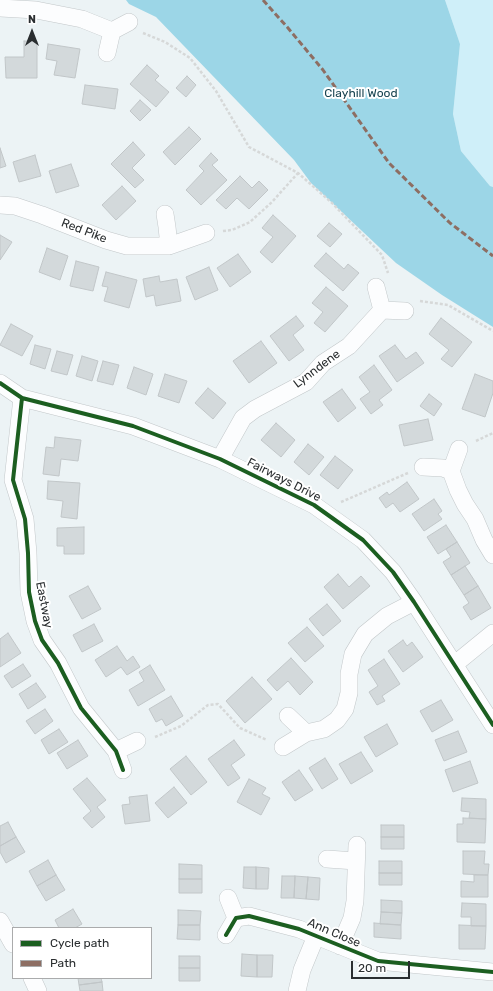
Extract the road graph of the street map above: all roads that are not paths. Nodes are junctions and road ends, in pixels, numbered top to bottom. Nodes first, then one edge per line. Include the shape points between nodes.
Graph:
1 (0, 8) edge
2 (129, 22) road end
3 (112, 31) junction
4 (107, 53) dead end
5 (0, 205) edge
6 (165, 214) dead end
7 (206, 233) road end
8 (169, 246) junction
9 (376, 288) dead end
10 (382, 310) junction
11 (405, 311) dead end
12 (0, 383) edge
13 (22, 398) junction
14 (459, 449) dead end
15 (220, 459) junction
16 (423, 467) road end
17 (451, 471) junction
18 (6, 480) edge
19 (493, 555) edge
20 (414, 602) junction
21 (493, 633) edge
22 (455, 664) junction
23 (288, 716) dead end
24 (493, 725) edge
25 (306, 733) junction
26 (137, 741) road end
27 (283, 747) road end
28 (116, 751) junction
29 (123, 770) dead end
30 (327, 859) dead end
31 (228, 898) dead end
32 (236, 918) junction
33 (0, 921) edge
34 (226, 935) dead end
35 (316, 936) junction
36 (12, 942) edge
37 (340, 946) junction
38 (493, 972) edge
39 (32, 979) edge
40 (38, 991) edge
41 (297, 991) edge

1 - 3 street via 36,10 82,19
2 - 3 street
3 - 4 street
5 - 8 street, Red Pike via 15,206 127,246
6 - 8 street
7 - 8 street, Red Pike
9 - 10 street
10 - 11 street
10 - 15 street, Lynndene via 349,346 323,362 306,382 255,409 244,418
12 - 13 street, Fairways Drive
13 - 15 street, Fairways Drive via 133,426
13 - 18 street, Eastway
14 - 17 street
15 - 20 street, Fairways Drive via 314,505 363,540 393,572
16 - 17 street
17 - 19 street via 465,504
18 - 28 street, Eastway via 25,519 29,592 42,640 58,663 81,708
20 - 22 street, Fairways Drive
20 - 25 street via 387,616 365,634 353,654 345,709 337,720 324,729
21 - 22 street
22 - 24 street, Fairways Drive
23 - 25 street
25 - 27 street
26 - 28 street
28 - 29 street, Eastway
30 - 37 street, Ann Close via 356,853 355,901 352,918
31 - 32 street
32 - 34 street
32 - 35 street, Ann Close via 249,916
33 - 36 street
35 - 37 street, Ann Close
35 - 41 street via 302,970
37 - 38 street, Ann Close via 378,961
39 - 40 street

